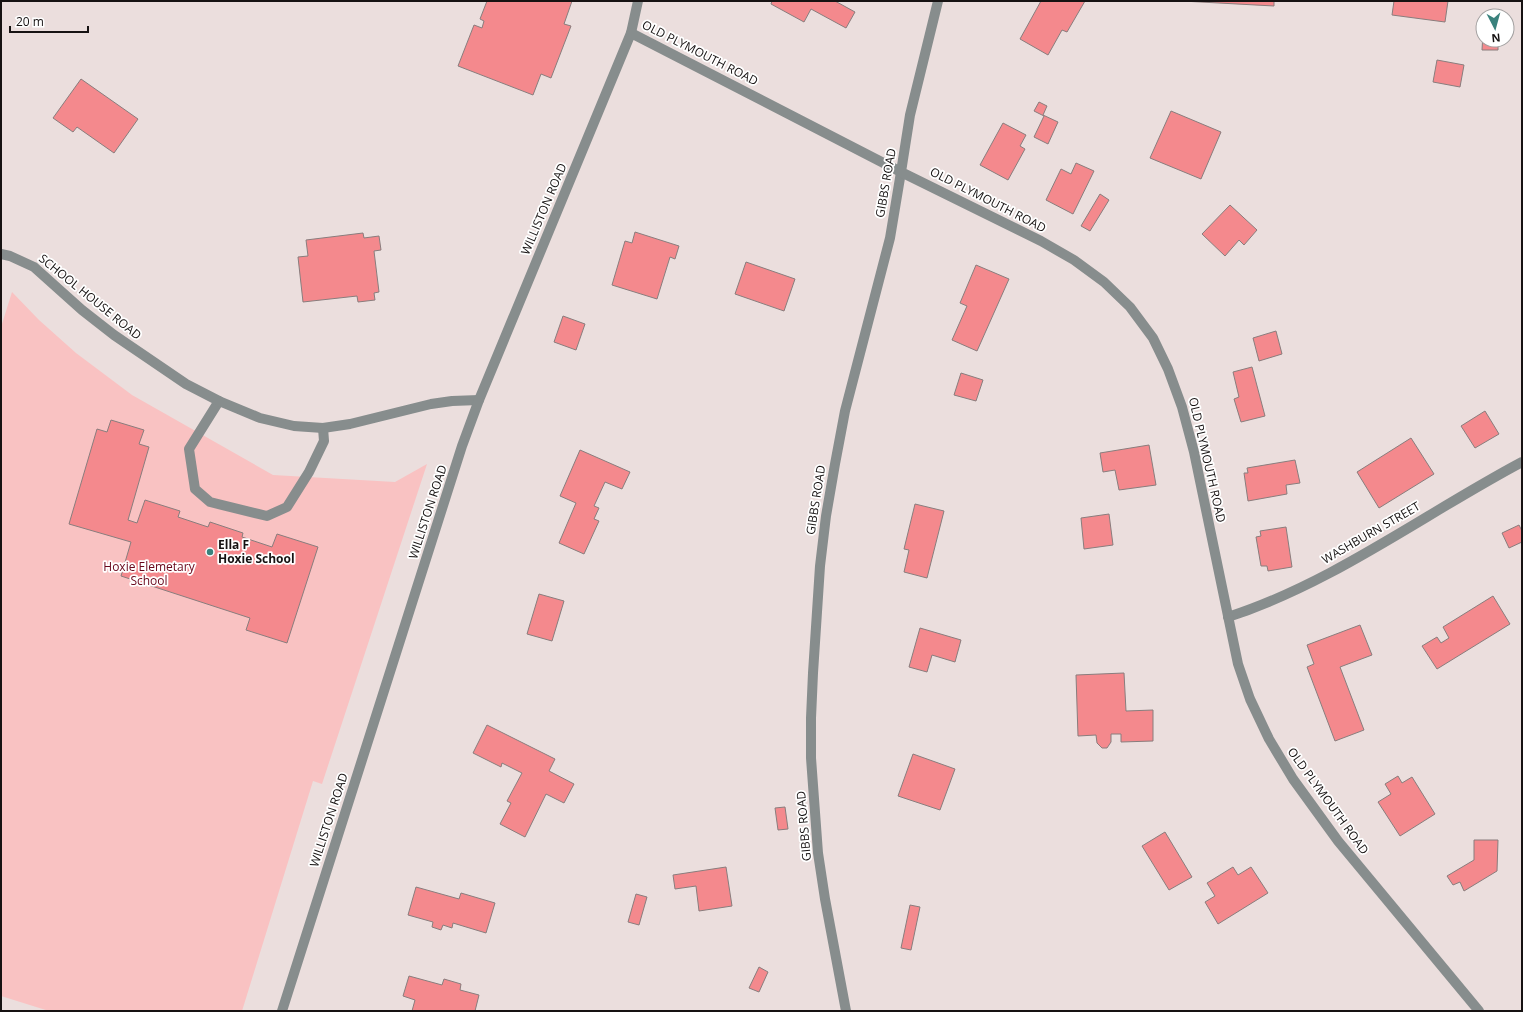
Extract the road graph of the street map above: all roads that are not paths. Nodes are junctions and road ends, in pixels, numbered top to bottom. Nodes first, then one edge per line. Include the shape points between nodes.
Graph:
1 (638, 1) edge
2 (938, 1) edge
3 (631, 33) junction
4 (901, 172) junction
5 (1, 254) edge
6 (479, 400) junction
7 (219, 401) junction
8 (323, 428) junction
9 (1522, 462) edge
10 (1228, 617) junction
11 (282, 1011) edge
12 (846, 1011) edge
13 (1479, 1011) edge

1 - 3 street, OLD PLYMOUTH ROAD
2 - 4 street, GIBBS ROAD via 910,115
3 - 4 street, OLD PLYMOUTH ROAD
3 - 6 street, WILLISTON ROAD
4 - 10 street, OLD PLYMOUTH ROAD via 1074,260 1104,282 1130,307 1153,338 1182,407 1194,452
4 - 12 street, GIBBS ROAD via 890,238 845,411 826,516 820,566 811,758 818,853
5 - 7 street, SCHOOL HOUSE ROAD via 34,267 120,340 186,384
6 - 8 street, SCHOOL HOUSE ROAD via 452,400
6 - 11 street, WILLISTON ROAD
7 - 8 street, SCHOOL HOUSE ROAD via 260,418 294,426
7 - 8 street via 189,449 195,489 210,502 267,516 287,507 309,472 324,441
9 - 10 street, WASHBURN STREET via 1317,579 1263,605
10 - 13 street, OLD PLYMOUTH ROAD via 1238,664 1250,699 1269,739 1293,779 1338,841

